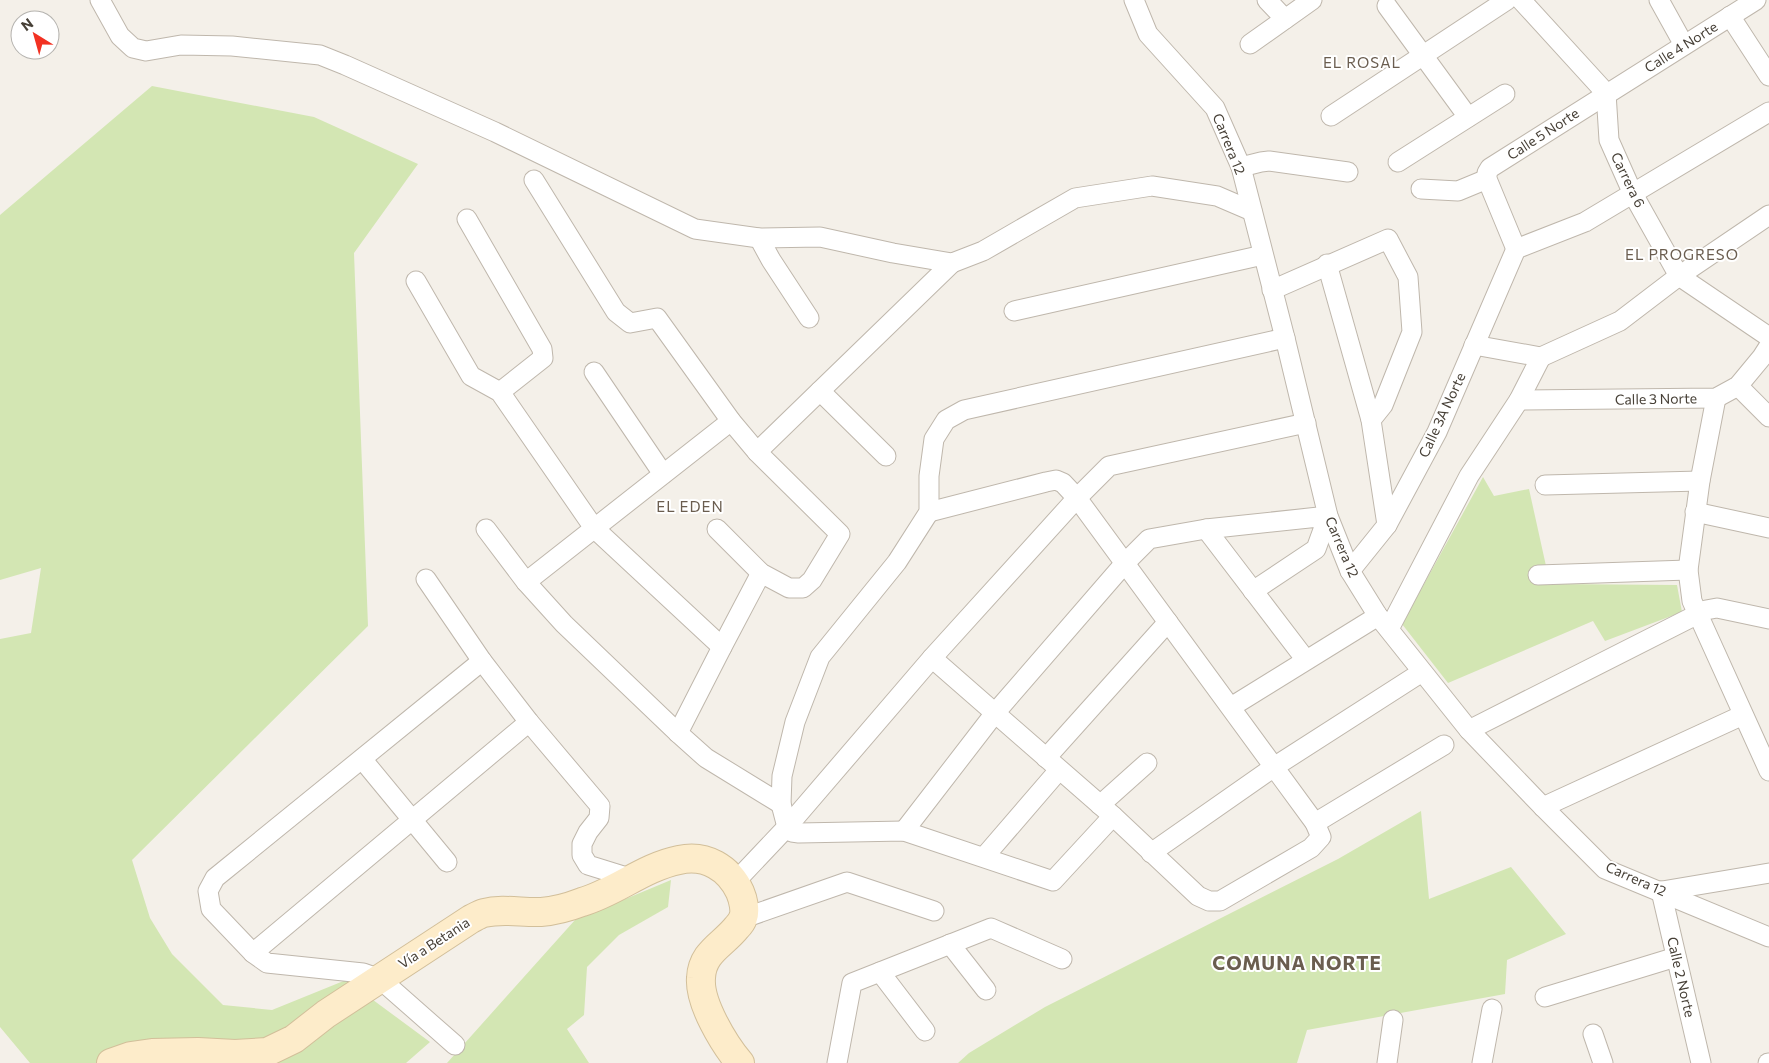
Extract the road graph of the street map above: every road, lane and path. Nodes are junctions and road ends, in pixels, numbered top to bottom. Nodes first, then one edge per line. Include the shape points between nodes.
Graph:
1 (100, 0) edge
2 (1134, 0) edge
3 (1267, 0) edge
4 (1312, 0) edge
5 (1507, 0) edge
6 (1520, 0) edge
7 (1659, 0) edge
8 (1756, 0) edge
9 (1387, 6) dead end
10 (1730, 16) junction
11 (1285, 20) junction
12 (1250, 44) dead end
13 (1684, 45) junction
14 (1424, 55) junction
15 (1769, 76) edge
16 (1606, 93) junction
17 (1505, 94) dead end
18 (1769, 112) edge
19 (1331, 116) dead end
20 (1468, 117) junction
21 (1398, 162) dead end
22 (1241, 167) junction
23 (1348, 172) dead end
24 (1487, 179) junction
25 (534, 180) dead end
26 (1421, 189) dead end
27 (1633, 194) junction
28 (1252, 211) junction
29 (1769, 215) edge
30 (467, 219) dead end
31 (759, 238) junction
32 (1516, 249) junction
33 (1263, 255) junction
34 (952, 263) junction
35 (1327, 264) junction
36 (1679, 276) junction
37 (416, 281) dead end
38 (1272, 290) junction
39 (1014, 311) dead end
40 (809, 318) dead end
41 (1769, 337) edge
42 (1285, 338) junction
43 (1474, 345) junction
44 (1769, 346) edge
45 (1541, 357) junction
46 (594, 372) dead end
47 (1738, 386) junction
48 (820, 391) junction
49 (500, 392) junction
50 (1716, 398) junction
51 (1519, 400) junction
52 (1769, 417) edge
53 (1371, 420) junction
54 (731, 421) junction
55 (1306, 423) junction
56 (757, 452) junction
57 (886, 456) dead end
58 (663, 474) junction
59 (1700, 481) junction
60 (1545, 485) dead end
61 (1076, 498) junction
62 (929, 512) junction
63 (1695, 512) junction
64 (1328, 516) junction
65 (1387, 525) junction
66 (486, 528) dead end
67 (594, 528) junction
68 (1769, 528) edge
69 (717, 529) dead end
70 (1206, 529) junction
71 (1125, 563) junction
72 (1688, 570) junction
73 (1350, 571) junction
74 (761, 573) junction
75 (1538, 575) dead end
76 (426, 579) dead end
77 (526, 582) junction
78 (1254, 591) junction
79 (1698, 615) junction
80 (1769, 619) edge
81 (1168, 622) junction
82 (1383, 622) junction
83 (722, 647) junction
84 (932, 658) junction
85 (1306, 660) junction
86 (482, 661) junction
87 (1422, 672) junction
88 (1231, 707) junction
89 (995, 713) junction
90 (1743, 715) junction
91 (529, 722) junction
92 (1469, 730) junction
93 (678, 733) junction
94 (1444, 745) dead end
95 (362, 759) junction
96 (1147, 763) dead end
97 (1053, 764) junction
98 (1274, 767) junction
99 (1769, 771) edge
100 (781, 804) junction
101 (1543, 807) junction
102 (1106, 811) junction
103 (412, 819) junction
104 (1316, 823) junction
105 (787, 827) junction
106 (904, 830) junction
107 (1151, 853) junction
108 (984, 857) junction
109 (447, 862) dead end
110 (1769, 873) edge
111 (633, 879) junction
112 (735, 882) junction
113 (1661, 891) junction
114 (934, 911) dead end
115 (744, 918) junction
116 (1769, 936) edge
117 (950, 944) junction
118 (252, 953) junction
119 (1676, 957) junction
120 (1062, 959) dead end
121 (880, 972) junction
122 (380, 979) junction
123 (986, 990) dead end
124 (1544, 997) dead end
125 (1492, 1009) dead end
126 (1394, 1020) dead end
127 (925, 1031) dead end
128 (1593, 1034) dead end
129 (455, 1045) dead end
130 (112, 1063) edge
131 (740, 1063) edge
132 (838, 1063) edge
133 (1387, 1063) edge
134 (1482, 1063) edge
135 (1603, 1063) edge
136 (1701, 1063) edge

1 - 31 street via 120,36 133,48 146,51 182,45 232,46 320,55 495,132 694,229
2 - 22 street, Carrera 12 via 1148,34 1215,108
3 - 11 street
4 - 11 street
5 - 14 street
6 - 16 street
7 - 13 street
8 - 10 street, Calle 4 Norte
9 - 14 street
10 - 13 street, Calle 4 Norte
10 - 15 street
11 - 12 street
13 - 16 street, Calle 4 Norte
14 - 19 street
14 - 20 street
16 - 24 street, Calle 5 Norte via 1490,168
16 - 27 street, Carrera 6 via 1609,140
17 - 20 street
18 - 27 street
20 - 21 street
22 - 23 street via 1269,161
22 - 28 street, Carrera 12
24 - 26 street via 1458,191
24 - 32 street
25 - 54 street via 616,312 630,324 657,318
27 - 32 street via 1585,222
27 - 36 street, Carrera 6
28 - 33 street, Carrera 12
28 - 34 street via 1217,196 1152,186 1075,198 983,251
29 - 36 street
30 - 49 street via 542,349 543,358
31 - 34 street via 820,237
31 - 40 street
32 - 43 street, Calle 3A Norte
33 - 38 street, Carrera 12
33 - 39 street
34 - 48 street
35 - 38 street
35 - 53 street
35 - 53 street via 1388,239 1408,277 1412,332 1383,405
36 - 41 street, Carrera 6
36 - 45 street via 1620,321
37 - 49 street via 471,376
38 - 42 street, Carrera 12
42 - 55 street, Carrera 12
42 - 62 street via 964,410 946,420 934,439
43 - 45 street
43 - 65 street, Calle 3A Norte via 1437,432
44 - 47 street, Calle 3 Norte
45 - 51 street
46 - 58 street
47 - 50 street, Calle 3 Norte
47 - 52 street
48 - 56 street
48 - 57 street
49 - 67 street
50 - 51 street, Calle 3 Norte
50 - 59 street
51 - 82 street
53 - 65 street
54 - 56 street
54 - 58 street
55 - 61 street via 1109,466
55 - 64 street, Carrera 12
56 - 74 street via 840,534 812,580 803,588 788,588
58 - 67 street
59 - 60 street
59 - 63 street
61 - 62 street via 1064,483 1056,480
61 - 71 street
61 - 84 street
62 - 100 street via 897,562 820,657 795,722 782,776
63 - 68 street
63 - 72 street
64 - 70 street
64 - 73 street, Carrera 12
64 - 78 street via 1316,549
65 - 73 street, Calle 3A Norte
66 - 77 street
67 - 77 street
67 - 83 street
69 - 74 street
70 - 71 street via 1149,539
70 - 78 street
71 - 81 street
71 - 89 street
72 - 75 street
72 - 79 street via 1692,601
73 - 82 street, Carrera 12
74 - 83 street
76 - 86 street
77 - 93 street via 564,624
78 - 85 street
79 - 80 street via 1717,608
79 - 90 street
79 - 92 street
81 - 88 street
81 - 97 street
82 - 85 street
82 - 87 street, Carrera 12
83 - 93 street
84 - 89 street
84 - 105 street
85 - 88 street
86 - 91 street
86 - 95 street
87 - 92 street, Carrera 12
87 - 98 street
88 - 98 street
89 - 97 street
89 - 106 street
90 - 99 street
90 - 101 street
91 - 103 street
91 - 111 street via 600,806 599,818 582,844 582,854 588,865
92 - 101 street, Carrera 12
93 - 100 street via 706,758
94 - 104 street
95 - 103 street
95 - 118 street via 216,878 208,891 211,909
96 - 102 street
97 - 102 street
97 - 108 street
98 - 104 street
98 - 107 street
100 - 105 street
101 - 113 street, Carrera 12 via 1605,869
102 - 107 street
102 - 108 street via 1053,881
103 - 109 street
103 - 118 street
104 - 107 street via 1321,837 1311,848 1220,901 1198,896
105 - 106 street via 799,833
105 - 112 street
106 - 108 street
110 - 113 street
111 - 112 street, Vía a Betania via 657,866 681,859 704,860 718,865
111 - 122 street, Vía a Betania via 584,902 557,910 484,913 454,928
112 - 115 street, Vía a Betania via 743,900
113 - 116 street, Carrera 12
113 - 119 street, Calle 2 Norte
114 - 115 street via 847,882
115 - 131 street via 730,936 712,950 700,978 714,1024
117 - 120 street via 991,928
117 - 121 street
117 - 123 street
118 - 122 street via 267,964 363,973
119 - 124 street
119 - 136 street, Calle 2 Norte
121 - 127 street
121 - 132 street via 852,984
122 - 129 street
122 - 130 street, Vía a Betania via 294,1039 267,1052 152,1053
125 - 134 street
126 - 133 street
128 - 135 street

